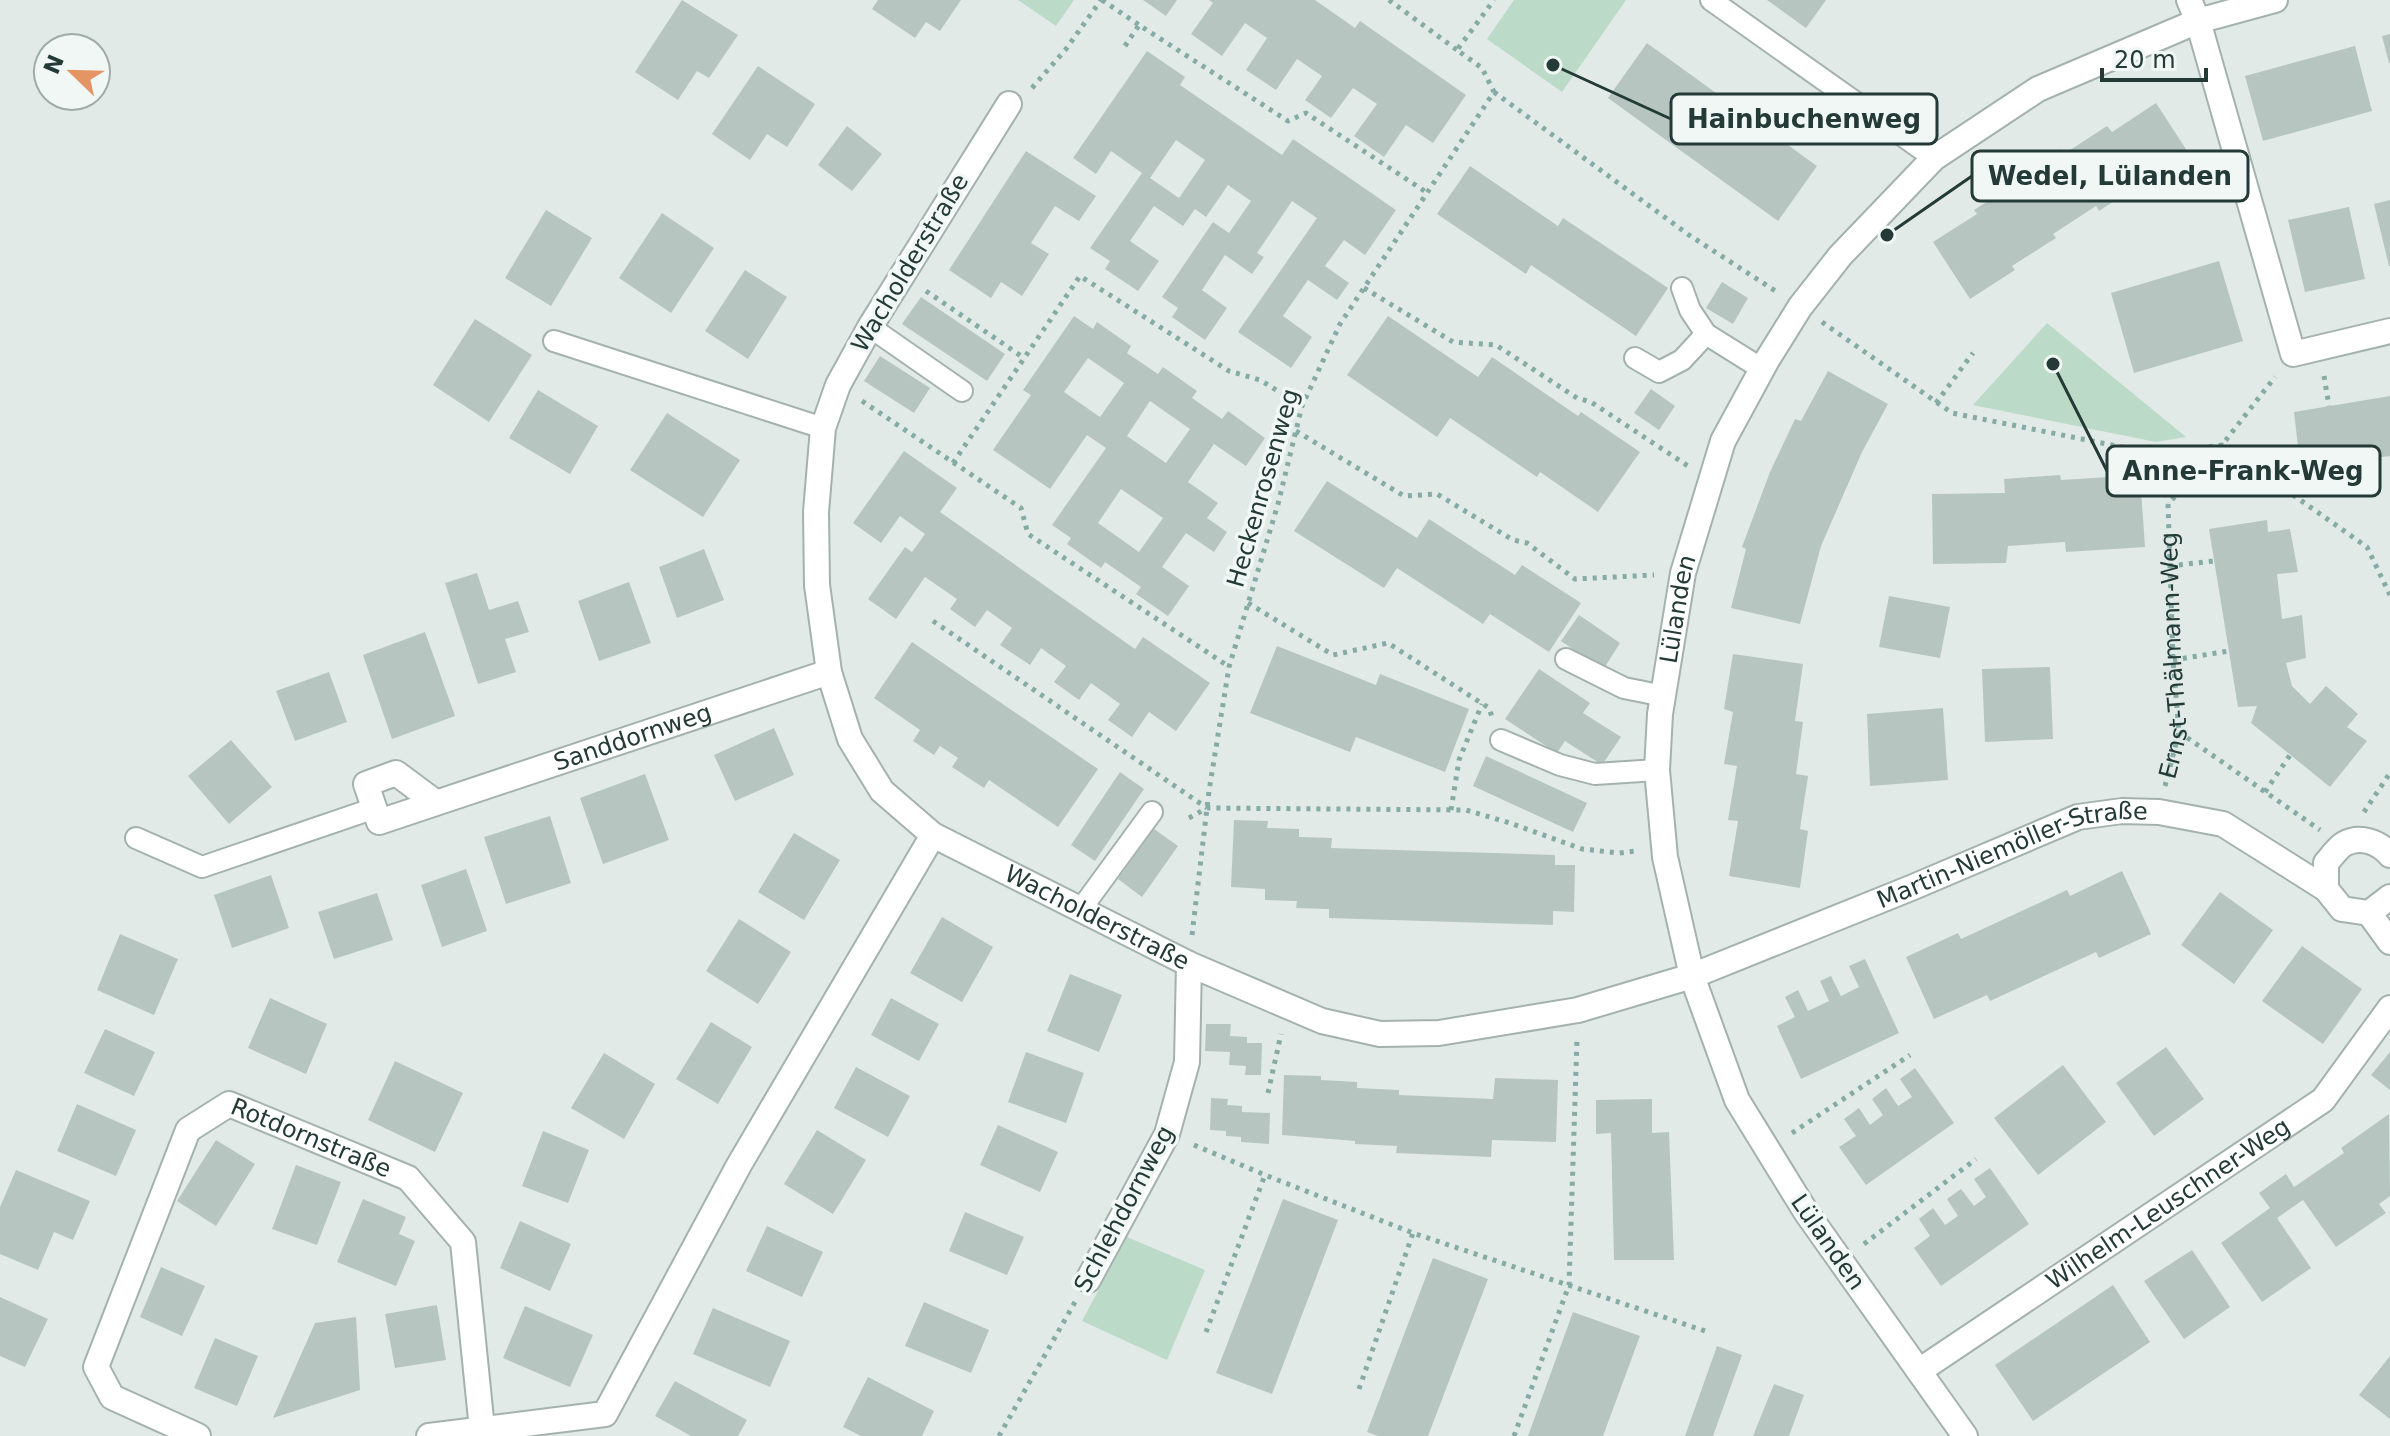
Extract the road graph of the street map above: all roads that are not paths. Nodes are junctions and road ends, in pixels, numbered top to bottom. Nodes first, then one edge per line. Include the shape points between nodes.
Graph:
1 (1711, 0) edge
2 (2275, 0) edge
3 (2194, 11) edge
4 (1009, 104) dead end
5 (1934, 158) junction
6 (1682, 288) dead end
7 (870, 327) junction
8 (2390, 331) edge
9 (1706, 334) junction
10 (554, 341) dead end
11 (1635, 358) dead end
12 (1762, 369) junction
13 (962, 391) dead end
14 (823, 428) junction
15 (1566, 659) dead end
16 (829, 672) junction
17 (1664, 696) junction
18 (1501, 740) road end
19 (1657, 770) junction
20 (435, 802) junction
21 (375, 808) junction
22 (1152, 812) dead end
23 (933, 835) junction
24 (136, 838) dead end
25 (2390, 855) edge
26 (2326, 889) junction
27 (2390, 897) edge
28 (1081, 909) junction
29 (2369, 913) junction
30 (2390, 942) edge
31 (1189, 964) junction
32 (1692, 976) junction
33 (2390, 1008) edge
34 (1088, 1280) road end
35 (1919, 1371) junction
36 (482, 1429) junction
37 (198, 1436) edge
38 (429, 1436) edge
39 (1965, 1436) edge

1 - 5 lane
2 - 3 street, Lülanden
3 - 5 street, Lülanden via 2038,89
3 - 8 street via 2293,354
4 - 7 street, Wacholderstraße
5 - 12 street, Lülanden via 1840,256
6 - 9 lane
7 - 13 lane
7 - 14 street, Wacholderstraße via 838,385
9 - 11 lane via 1682,360 1659,372
9 - 12 lane
10 - 14 lane
12 - 17 street, Lülanden via 1723,441 1683,573
14 - 16 street, Wacholderstraße via 817,585
15 - 17 lane via 1624,688
16 - 20 street, Sanddornweg
16 - 23 street, Wacholderstraße via 850,739 882,791
17 - 19 street, Lülanden
18 - 19 lane via 1595,774
19 - 32 street, Lülanden via 1664,847
20 - 21 street, Sanddornweg via 379,822
20 - 21 street via 396,773 366,784
21 - 24 lane via 202,867
22 - 28 lane
23 - 28 street, Wacholderstraße
23 - 36 street via 739,1165 605,1414
25 - 26 street via 2363,839 2342,845 2326,863
26 - 29 street, Martin-Niemöller-Straße via 2342,909
26 - 32 street, Martin-Niemöller-Straße via 2223,824 2159,812 2078,817
27 - 29 street
28 - 31 street, Wacholderstraße
29 - 30 street
31 - 32 street, Wacholderstraße via 1322,1021 1380,1034 1439,1033 1578,1010
31 - 34 street, Schlehdornweg via 1187,1062 1167,1134
32 - 35 street, Lülanden via 1737,1100 1806,1212
33 - 35 street, Wilhelm-Leuschner-Weg via 2323,1100
35 - 39 street, Lülanden
36 - 37 street, Rotdornstraße via 463,1242 408,1178 229,1104 188,1130 96,1367 112,1397
36 - 38 street

